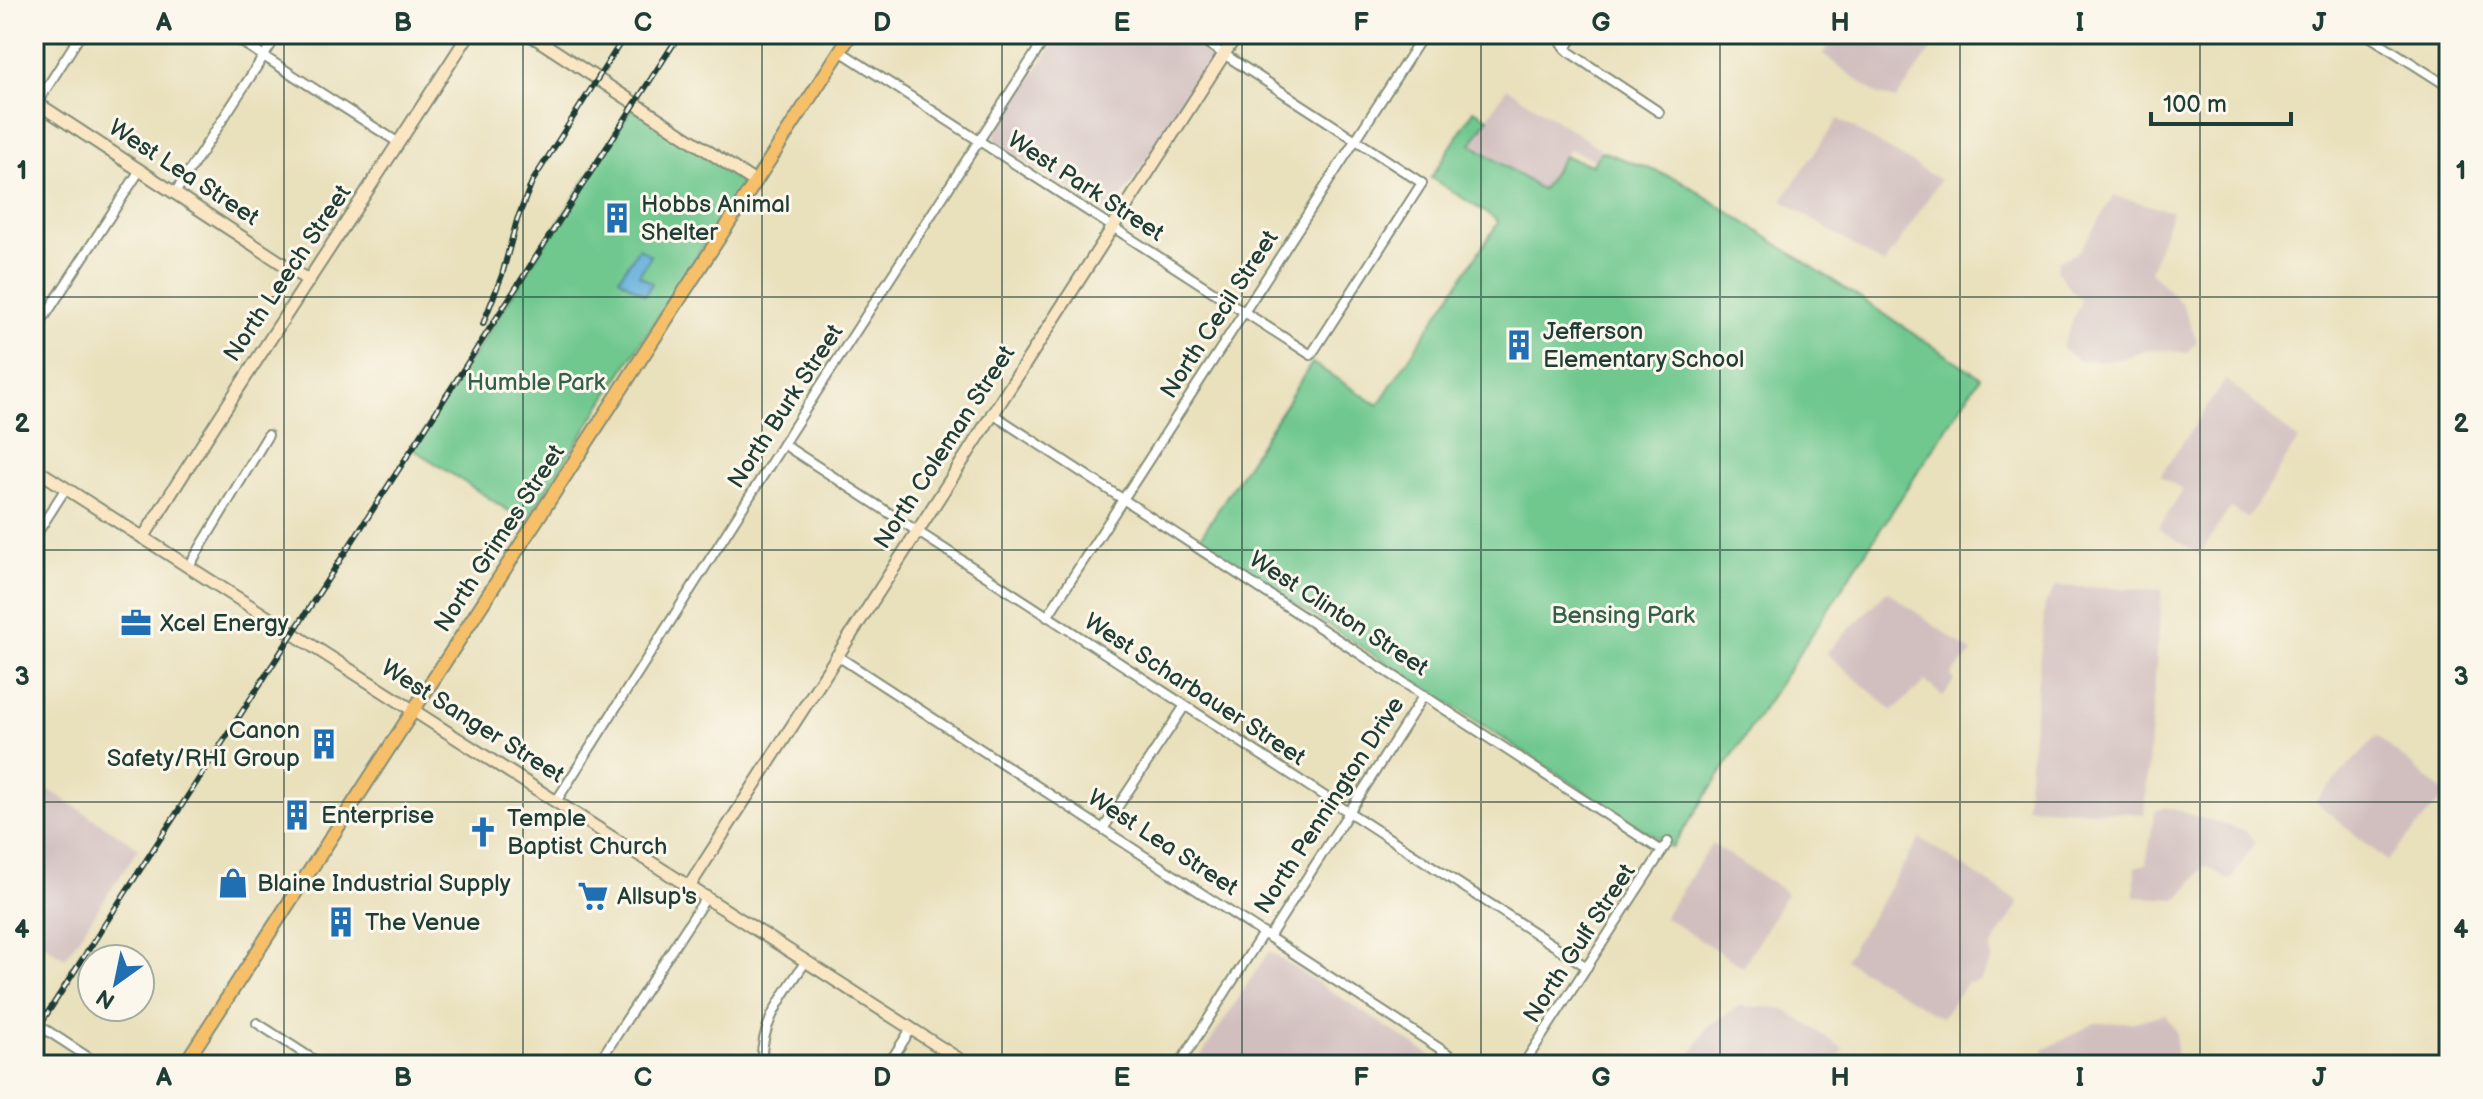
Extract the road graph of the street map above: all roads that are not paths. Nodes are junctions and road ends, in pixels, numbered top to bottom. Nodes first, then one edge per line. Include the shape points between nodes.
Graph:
1 (81, 34) edge
2 (229, 34) edge
3 (278, 34) edge
4 (469, 34) edge
5 (529, 34) edge
6 (851, 34) edge
7 (1048, 34) edge
8 (1193, 34) edge
9 (1237, 34) edge
10 (1424, 34) edge
11 (1555, 34) edge
12 (1575, 34) edge
13 (2366, 34) edge
14 (1566, 49) junction
15 (840, 51) junction
16 (1224, 54) junction
17 (264, 57) junction
18 (2449, 87) edge
19 (36, 102) edge
20 (1659, 112) dead end
21 (1355, 139) junction
22 (979, 141) junction
23 (399, 143) junction
24 (140, 170) junction
25 (755, 182) junction
26 (175, 193) junction
27 (1112, 227) junction
28 (309, 281) junction
29 (1244, 312) junction
30 (34, 333) edge
31 (991, 413) junction
32 (268, 435) dead end
33 (783, 444) junction
34 (34, 468) edge
35 (66, 488) junction
36 (1123, 499) junction
37 (916, 531) junction
38 (34, 538) edge
39 (143, 538) junction
40 (188, 568) junction
41 (1047, 617) junction
42 (836, 655) junction
43 (1424, 695) junction
44 (1184, 707) junction
45 (414, 709) junction
46 (557, 800) junction
47 (1348, 813) junction
48 (1103, 829) junction
49 (1668, 842) dead end
50 (1662, 851) junction
51 (690, 885) junction
52 (707, 896) junction
53 (1266, 935) junction
54 (806, 961) junction
55 (1587, 967) junction
56 (34, 1022) edge
57 (257, 1023) dead end
58 (911, 1029) junction
59 (100, 1065) edge
60 (184, 1065) edge
61 (322, 1065) edge
62 (597, 1065) edge
63 (762, 1065) edge
64 (888, 1065) edge
65 (968, 1065) edge
66 (1179, 1065) edge
67 (1465, 1065) edge
68 (1523, 1065) edge

1 - 19 street
2 - 17 street
3 - 17 street
4 - 23 street, North Leech Street
5 - 25 street
6 - 15 main road, North Grimes Street
7 - 22 street, North Burk Street
8 - 16 street
9 - 16 street, North Coleman Street
10 - 21 street, North Cecil Street
11 - 14 street
12 - 14 street
13 - 18 street
14 - 20 street
15 - 22 street, West Park Street
15 - 25 main road, North Grimes Street
16 - 21 street
16 - 27 street, North Coleman Street
17 - 23 street
17 - 26 street
19 - 24 street, West Lea Street
21 - 29 street, North Cecil Street
21 - 29 street, West Park Street via 1422,183 1311,355
22 - 27 street, West Park Street
22 - 33 street, North Burk Street
23 - 28 street, North Leech Street
24 - 26 street, West Lea Street
24 - 30 street
25 - 45 main road, North Grimes Street
26 - 28 street, West Lea Street
27 - 29 street, West Park Street
27 - 31 street, North Coleman Street
28 - 39 street, North Leech Street
29 - 36 street, North Cecil Street
31 - 36 street, West Clinton Street
31 - 37 street, North Coleman Street
32 - 40 street
33 - 37 street, West Scharbauer Street
33 - 46 street, North Burk Street
34 - 35 street, West Sanger Street
35 - 38 street
35 - 39 street, West Sanger Street
36 - 41 street, North Cecil Street
36 - 43 street, West Clinton Street
37 - 41 street, West Scharbauer Street
37 - 42 street, North Coleman Street
39 - 40 street, West Sanger Street
40 - 45 street, West Sanger Street
41 - 44 street, West Scharbauer Street
42 - 48 street, West Lea Street
42 - 51 street, North Coleman Street
43 - 47 street, North Pennington Drive
43 - 50 street, West Clinton Street
44 - 47 street, West Scharbauer Street
44 - 48 street
45 - 46 street, West Sanger Street
45 - 60 main road, North Grimes Street
46 - 51 street, West Sanger Street
47 - 53 street, North Pennington Drive
47 - 55 street, West Scharbauer Street
48 - 53 street, West Lea Street
49 - 50 street, North Gulf Street
50 - 55 street, North Gulf Street
51 - 52 street, West Sanger Street
52 - 54 street, West Sanger Street
52 - 62 street
53 - 66 street, North Pennington Drive
53 - 67 street, West Lea Street
54 - 58 street, West Sanger Street
54 - 63 street via 768,1022
55 - 68 street, North Gulf Street
56 - 59 street
57 - 61 street
58 - 64 street
58 - 65 street, West Sanger Street

